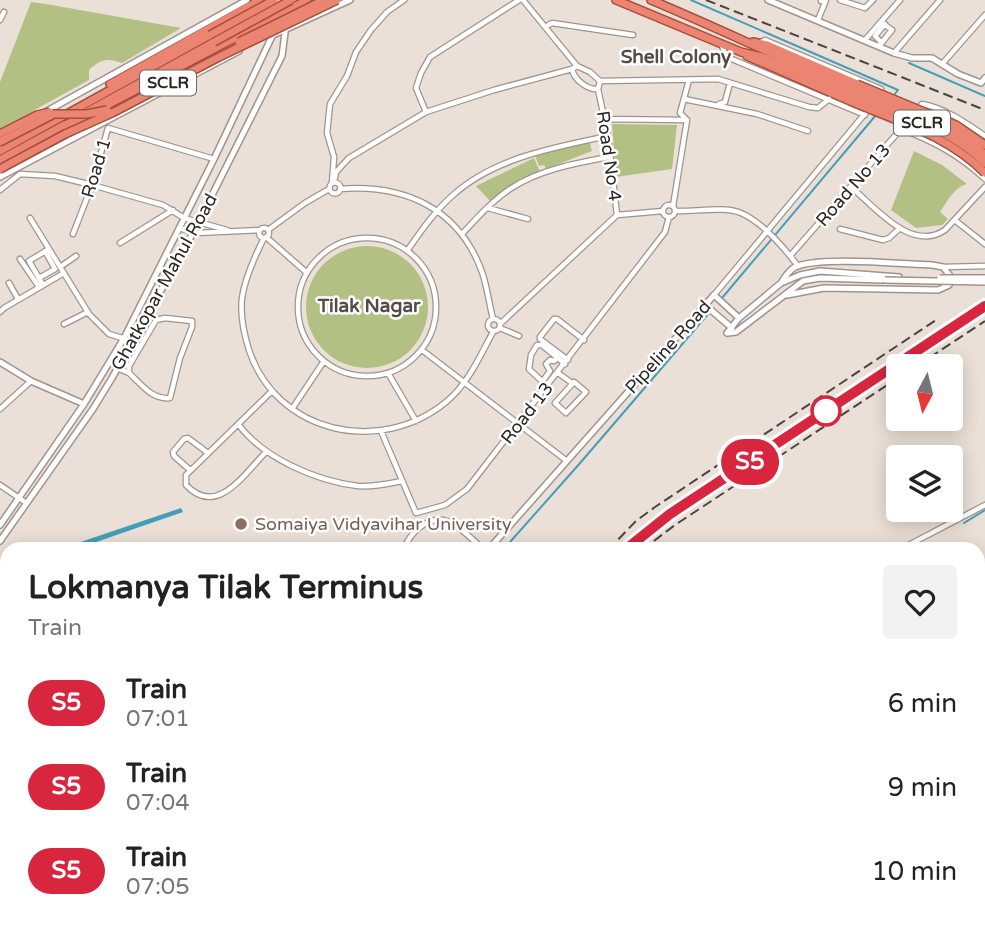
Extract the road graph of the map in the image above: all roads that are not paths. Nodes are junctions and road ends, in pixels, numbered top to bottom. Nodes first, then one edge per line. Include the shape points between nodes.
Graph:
1 (247, 0) edge
2 (260, 0) edge
3 (267, 0) edge
4 (276, 0) edge
5 (307, 0) edge
6 (324, 0) edge
7 (337, 0) edge
8 (350, 0) edge
9 (404, 0) edge
10 (521, 0) edge
11 (616, 0) edge
12 (651, 0) edge
13 (768, 0) edge
14 (840, 0) edge
15 (873, 0) edge
16 (900, 0) edge
17 (940, 0) edge
18 (822, 1) edge
19 (292, 3) edge
20 (4, 12) dead end
21 (282, 14) junction
22 (985, 15) edge
23 (270, 19) junction
24 (0, 20) edge
25 (818, 20) junction
26 (883, 23) junction
27 (545, 27) junction
28 (284, 31) junction
29 (272, 35) junction
30 (633, 35) dead end
31 (212, 39) junction
32 (746, 40) junction
33 (865, 40) junction
34 (758, 43) junction
35 (720, 44) junction
36 (881, 45) junction
37 (894, 52) junction
38 (943, 63) junction
39 (574, 67) junction
40 (689, 80) junction
41 (600, 81) junction
42 (984, 82) edge
43 (730, 83) junction
44 (598, 89) junction
45 (854, 92) junction
46 (74, 97) junction
47 (684, 98) junction
48 (829, 99) junction
49 (79, 105) junction
50 (64, 112) junction
51 (426, 112) junction
52 (865, 115) junction
53 (78, 119) junction
54 (605, 120) junction
55 (687, 120) junction
56 (59, 123) junction
57 (901, 130) junction
58 (808, 131) dead end
59 (86, 132) junction
60 (0, 133) edge
61 (608, 136) junction
62 (985, 136) edge
63 (0, 142) edge
64 (220, 145) junction
65 (985, 145) edge
66 (234, 150) junction
67 (0, 151) edge
68 (985, 155) edge
69 (609, 157) junction
70 (214, 159) junction
71 (0, 160) edge
72 (985, 163) edge
73 (0, 169) edge
74 (18, 171) junction
75 (985, 173) edge
76 (0, 177) edge
77 (985, 179) edge
78 (333, 182) junction
79 (92, 185) junction
80 (851, 187) junction
81 (985, 187) edge
82 (329, 189) junction
83 (340, 189) junction
84 (0, 190) edge
85 (487, 208) junction
86 (674, 208) junction
87 (173, 210) junction
88 (437, 210) junction
89 (663, 211) junction
90 (617, 215) junction
91 (669, 217) junction
92 (30, 218) dead end
93 (184, 218) junction
94 (528, 219) dead end
95 (956, 221) junction
96 (198, 222) junction
97 (180, 228) junction
98 (900, 228) junction
99 (840, 229) dead end
100 (226, 230) junction
101 (260, 230) junction
102 (268, 230) junction
103 (767, 232) junction
104 (193, 233) junction
105 (73, 234) dead end
106 (462, 234) junction
107 (265, 237) junction
108 (120, 243) dead end
109 (985, 244) edge
110 (47, 250) junction
111 (407, 251) junction
112 (76, 256) dead end
113 (790, 256) junction
114 (20, 259) dead end
115 (798, 266) junction
116 (985, 266) edge
117 (60, 267) junction
118 (943, 267) junction
119 (306, 272) junction
120 (64, 273) junction
121 (39, 278) junction
122 (985, 280) edge
123 (9, 283) dead end
124 (781, 283) junction
125 (41, 286) junction
126 (787, 295) junction
127 (19, 299) junction
128 (718, 299) junction
129 (710, 308) junction
130 (2, 310) edge
131 (88, 312) junction
132 (739, 318) junction
133 (497, 322) junction
134 (64, 324) dead end
135 (731, 331) junction
136 (493, 332) junction
137 (519, 336) dead end
138 (124, 338) junction
139 (584, 340) junction
140 (132, 341) junction
141 (422, 349) junction
142 (557, 358) junction
143 (324, 361) junction
144 (0, 362) edge
145 (567, 362) junction
146 (117, 368) junction
147 (129, 373) junction
148 (388, 373) junction
149 (558, 373) junction
150 (32, 381) junction
151 (464, 382) junction
152 (542, 382) junction
153 (572, 383) junction
154 (548, 386) junction
155 (272, 391) junction
156 (84, 404) junction
157 (292, 408) junction
158 (0, 409) edge
159 (93, 409) junction
160 (416, 421) junction
161 (238, 424) junction
162 (518, 424) junction
163 (381, 432) junction
164 (266, 452) junction
165 (208, 453) junction
166 (46, 457) junction
167 (567, 461) junction
168 (54, 462) junction
169 (190, 470) junction
170 (402, 481) junction
171 (0, 485) edge
172 (18, 497) junction
173 (25, 502) junction
174 (985, 505) edge
175 (0, 525) edge
176 (0, 541) edge
177 (408, 542) edge
178 (474, 542) edge
179 (487, 542) edge
180 (914, 542) edge

1 - 46 street
2 - 49 highway
3 - 23 street
4 - 21 street
4 - 31 highway, bridge
5 - 19 highway
6 - 50 highway, SCLR, bridge via 114,107 94,113
7 - 73 highway, SCLR, bridge
8 - 28 street
9 - 78 street via 371,30 330,104 327,134 334,157
10 - 27 street
10 - 51 street via 427,60 416,88
11 - 35 highway, SCLR
12 - 32 highway, SCLR
13 - 25 street
14 - 15 street via 865,8
16 - 26 street
17 - 37 street
18 - 25 street
19 - 21 highway
19 - 28 street, Ghatkopar Mahul Road
19 - 31 highway, bridge
20 - 24 street
21 - 23 highway
21 - 28 street
21 - 29 street, Ghatkopar Mahul Road
22 - 38 street
23 - 29 street
23 - 53 highway
25 - 33 street
26 - 33 street
26 - 36 street via 875,36
26 - 36 street via 892,30
27 - 30 street via 552,23
27 - 39 street
28 - 29 street
28 - 66 street, Ghatkopar Mahul Road via 282,56
29 - 59 street
29 - 64 street, Ghatkopar Mahul Road
31 - 56 highway
32 - 34 highway
32 - 45 highway, SCLR
33 - 36 street
34 - 45 highway
34 - 52 street, Pipeline Road via 765,40 881,89
35 - 45 highway, SCLR
35 - 48 street via 727,57
36 - 37 street
37 - 38 street
38 - 42 street via 958,74
39 - 41 street
39 - 44 street via 574,77
39 - 51 street
40 - 41 street
40 - 43 street
40 - 47 street
41 - 44 street, Road No 4
43 - 47 street via 722,105
43 - 48 street via 810,107 818,108
44 - 54 street, Road No 4
45 - 65 highway, bridge via 956,125
45 - 68 highway, SCLR, bridge via 946,128
45 - 72 highway, SCLR, bridge via 943,133
45 - 75 highway, bridge via 948,144
46 - 49 highway
46 - 60 street
47 - 55 street via 680,113
47 - 58 street
48 - 52 street
49 - 56 highway
50 - 60 highway, bridge via 37,115
50 - 63 highway, SCLR, bridge
51 - 78 street via 349,158
52 - 103 street, Pipeline Road
53 - 56 highway
53 - 59 highway
54 - 55 street
54 - 61 street, Road No 4
55 - 86 street
56 - 67 highway
56 - 71 highway
57 - 62 street, Road No 13 via 922,104 946,112
57 - 77 street via 964,160
57 - 80 street, Road No 13
59 - 74 street
61 - 69 street, Road No 4
61 - 88 street via 507,162 454,193
64 - 66 street
64 - 70 street, Ghatkopar Mahul Road
66 - 96 street, Ghatkopar Mahul Road
69 - 85 street via 551,171 511,188
69 - 90 street, Road No 4
70 - 79 street, Road 1 via 108,128
70 - 93 street, Ghatkopar Mahul Road
74 - 76 street
74 - 79 street
74 - 84 street
78 - 82 street
78 - 83 street
79 - 87 street
79 - 105 street, Road 1
80 - 98 street
80 - 113 street, Road No 13
81 - 95 street
82 - 83 street via 334,193
82 - 102 street
83 - 88 street via 389,190
85 - 94 street
85 - 106 street
86 - 89 street via 665,206
86 - 91 street, Road 13
86 - 103 street via 741,213
87 - 93 street
87 - 108 street
88 - 106 street
88 - 111 street
89 - 90 street, Road No 4
89 - 91 street
90 - 133 street
91 - 139 street, Road 13 via 665,232
92 - 110 street
93 - 96 street
93 - 97 street, Ghatkopar Mahul Road
95 - 98 street via 937,236 909,234
95 - 109 street
96 - 100 street
96 - 104 street, Ghatkopar Mahul Road
97 - 104 street
97 - 138 street, Ghatkopar Mahul Road
98 - 99 street via 883,240
100 - 101 street
100 - 104 street
101 - 102 street
101 - 107 street
102 - 107 street
103 - 113 street
103 - 128 street, Pipeline Road
104 - 140 street, Ghatkopar Mahul Road
106 - 133 street via 483,274
107 - 119 street
107 - 155 street via 242,298 243,332 254,363
110 - 117 street
110 - 121 street via 55,269
110 - 121 street via 29,261
111 - 119 street via 387,241 343,242 323,253
111 - 141 street via 421,263 436,297 436,316
112 - 117 street
113 - 115 street
114 - 125 street
115 - 118 street via 835,262
115 - 124 street
116 - 118 street
117 - 120 street
118 - 126 street via 951,277 949,285 938,290 824,288
119 - 143 street via 298,308 301,328
120 - 125 street
120 - 131 street
121 - 125 street
122 - 124 street, bridge via 820,271
122 - 126 street, bridge via 810,279
123 - 127 street
124 - 132 street
125 - 127 street
126 - 135 street
127 - 130 street
128 - 129 street, Pipeline Road
128 - 132 street
129 - 135 street
129 - 167 street, Pipeline Road
131 - 134 street
131 - 138 street via 109,334
132 - 135 street
133 - 136 street
133 - 136 street via 488,324
133 - 137 street
136 - 151 street
138 - 140 street
138 - 156 street, Ghatkopar Mahul Road
139 - 145 street, Road 13
139 - 145 street via 554,319 540,339
140 - 146 street, Ghatkopar Mahul Road
141 - 148 street via 406,365
141 - 151 street
142 - 145 street
142 - 152 street via 546,365 550,371
142 - 152 street via 540,345 532,352 529,369
143 - 148 street via 343,372 364,376
143 - 157 street
144 - 150 street
145 - 149 street, Road 13
146 - 147 street
146 - 159 street, Ghatkopar Mahul Road
147 - 147 street via 156,320 192,321 170,398 152,394
148 - 160 street
149 - 153 street
149 - 154 street, Road 13
150 - 156 street
150 - 158 street
151 - 160 street via 448,400
151 - 162 street
152 - 154 street
153 - 153 street via 586,392 566,413 555,403
154 - 162 street, Road 13
155 - 157 street
155 - 161 street
156 - 159 street
156 - 166 street, Ghatkopar Mahul Road
157 - 163 street via 334,429
159 - 168 street, Ghatkopar Mahul Road
160 - 163 street
161 - 164 street
161 - 165 street
162 - 167 street
162 - 170 street, Road 13 via 467,489 445,505 416,513
163 - 170 street, Road 13
164 - 169 street via 215,498 208,499 186,485
164 - 170 street via 295,468 358,486
165 - 169 street
165 - 169 street via 184,439 173,452
166 - 168 street
166 - 172 street, Ghatkopar Mahul Road
167 - 179 street, Pipeline Road
168 - 173 street, Ghatkopar Mahul Road
171 - 172 street
172 - 173 street
172 - 175 street, Ghatkopar Mahul Road
173 - 176 street, Ghatkopar Mahul Road
174 - 180 street
177 - 178 street via 423,525 449,521

